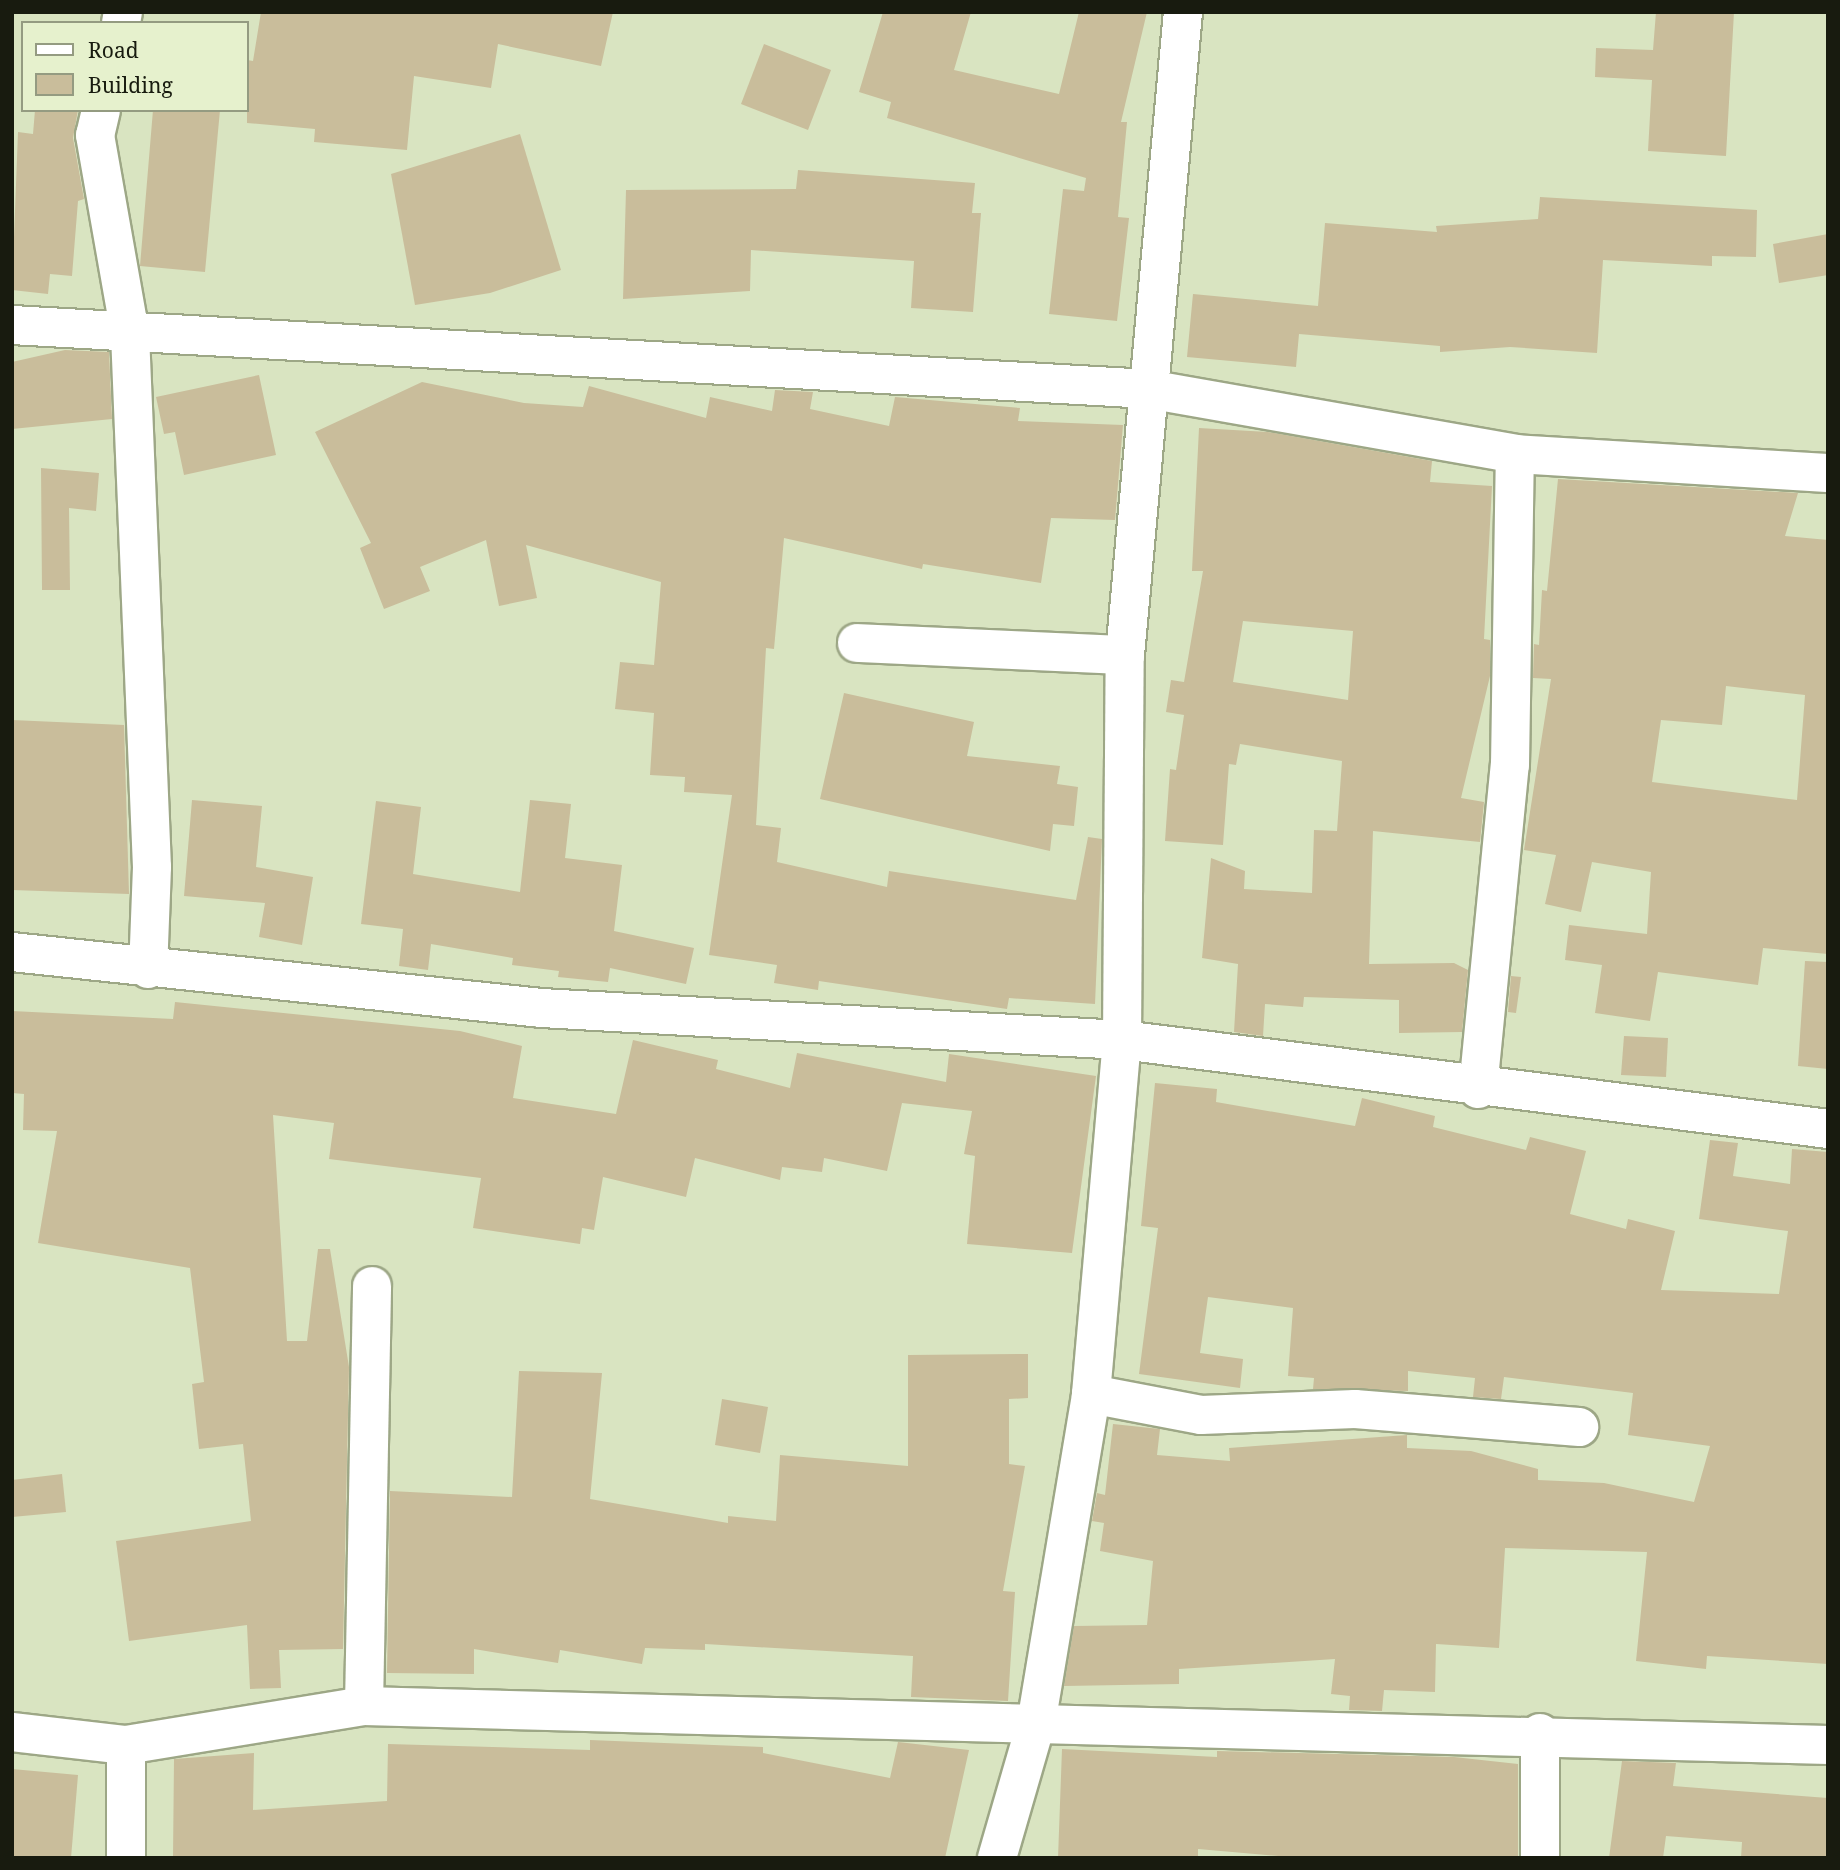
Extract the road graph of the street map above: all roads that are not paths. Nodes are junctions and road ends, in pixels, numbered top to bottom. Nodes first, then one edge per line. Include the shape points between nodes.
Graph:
1 (1183, 12) edge
2 (101, 112) edge
3 (12, 325) edge
4 (130, 334) junction
5 (1148, 389) junction
6 (1515, 454) junction
7 (1828, 473) edge
8 (857, 643) dead end
9 (1125, 655) junction
10 (12, 952) edge
11 (148, 969) junction
12 (1122, 1040) junction
13 (1478, 1089) junction
14 (1828, 1129) edge
15 (372, 1286) dead end
16 (1091, 1394) junction
17 (1579, 1427) dead end
18 (363, 1706) junction
19 (1036, 1724) junction
20 (12, 1732) edge
21 (1539, 1733) junction
22 (126, 1745) junction
23 (1828, 1745) edge
24 (126, 1858) edge
25 (997, 1858) edge
26 (1539, 1858) edge

1 - 5 street
2 - 4 street via 95,135
3 - 4 street
4 - 5 street
4 - 11 street via 152,867
5 - 6 street
5 - 9 street
6 - 7 street
6 - 13 street via 1510,765
8 - 9 street
9 - 12 street
10 - 11 street
11 - 12 street via 541,1008
12 - 13 street
12 - 16 street
13 - 14 street
15 - 18 street
16 - 17 street via 1201,1415 1355,1409
16 - 19 street
18 - 19 street
18 - 22 street
19 - 21 street
19 - 25 street
20 - 22 street
21 - 23 street
21 - 26 street
22 - 24 street

